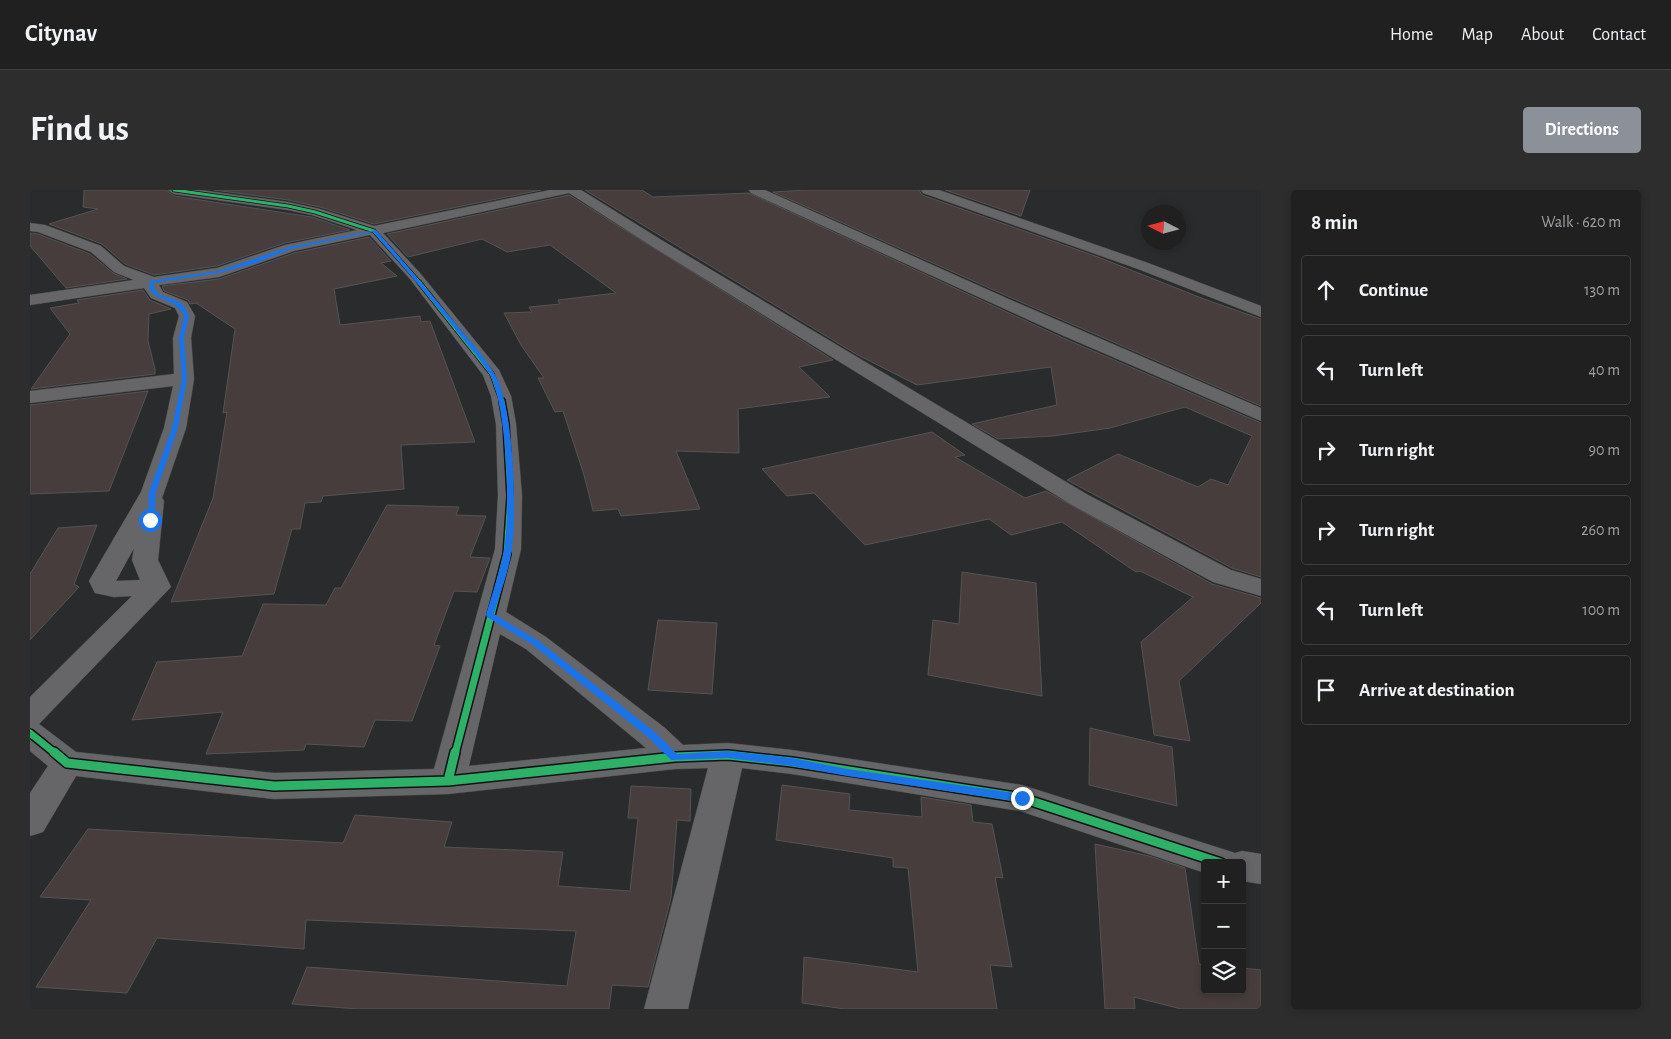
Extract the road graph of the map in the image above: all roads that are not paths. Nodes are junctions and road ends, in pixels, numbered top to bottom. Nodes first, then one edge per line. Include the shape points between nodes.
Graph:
1 (174, 190) edge
2 (567, 190) edge
3 (572, 190) edge
4 (756, 190) edge
5 (927, 190) edge
6 (30, 227) edge
7 (374, 231) junction
8 (151, 282) junction
9 (30, 300) edge
10 (1261, 312) edge
11 (184, 379) junction
12 (30, 397) edge
13 (1261, 415) edge
14 (153, 492) junction
15 (157, 587) junction
16 (1261, 588) edge
17 (490, 615) junction
18 (30, 716) edge
19 (30, 734) edge
20 (728, 755) junction
21 (675, 757) junction
22 (67, 763) junction
23 (448, 781) junction
24 (30, 822) edge
25 (1209, 859) edge
26 (1246, 867) edge
27 (1261, 869) edge
28 (666, 1009) edge

1 - 7 street via 306,210
2 - 7 street
3 - 16 street via 1080,500 1222,576
4 - 13 street via 1088,342
5 - 10 street via 1143,266
6 - 8 street via 96,249 119,268
7 - 8 street via 290,248 219,272
7 - 17 street via 415,276 492,374 501,396 510,496 508,549
8 - 9 street
8 - 11 street via 157,295 181,305 187,316 182,338
11 - 12 street
11 - 14 street via 175,428
14 - 15 street via 145,560
14 - 15 street via 102,581 105,587 114,589
15 - 18 street
17 - 21 street via 536,643
17 - 23 street
19 - 22 street
20 - 21 street
20 - 25 street via 1022,798
20 - 28 street
21 - 23 street
22 - 23 street via 274,786
22 - 24 street
26 - 27 street

